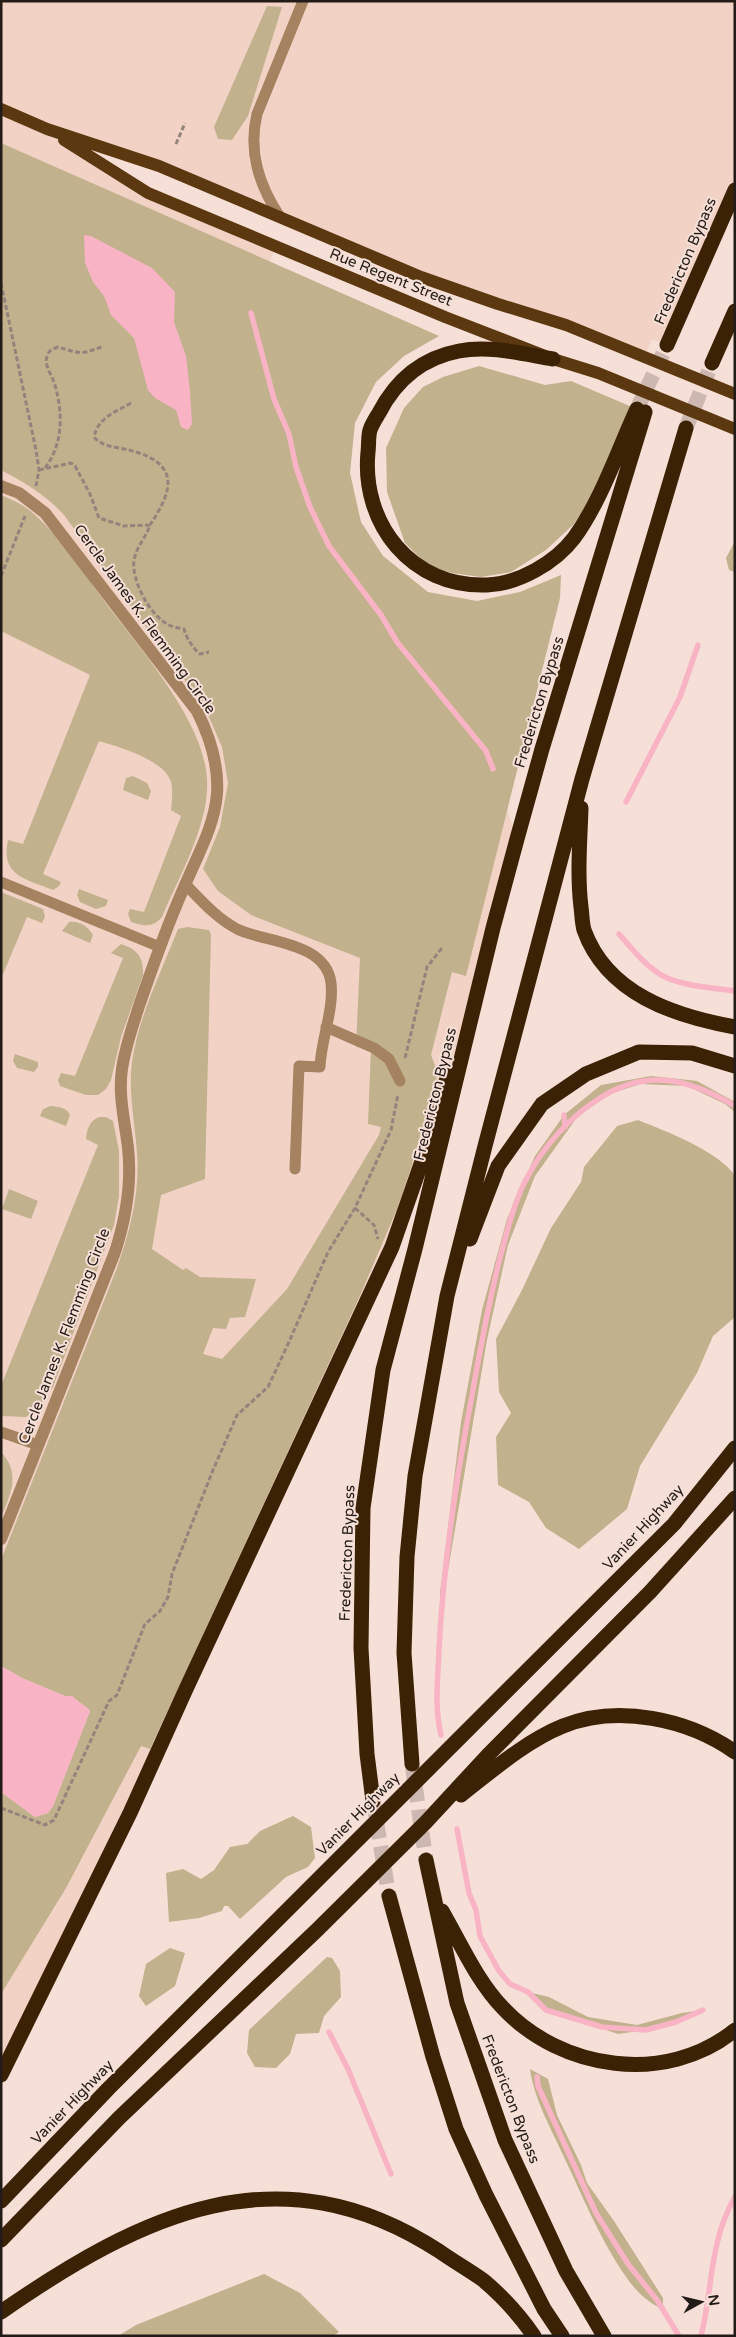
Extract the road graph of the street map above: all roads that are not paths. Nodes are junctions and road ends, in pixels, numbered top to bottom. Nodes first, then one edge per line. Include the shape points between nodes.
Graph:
1 (303, 1) edge
2 (1, 109) edge
3 (47, 129) junction
4 (735, 190) edge
5 (280, 217) junction
6 (735, 311) edge
7 (667, 345) tunnel mouth
8 (553, 359) junction
9 (712, 363) tunnel mouth
10 (735, 394) edge
11 (686, 428) tunnel mouth
12 (735, 429) edge
13 (1, 486) edge
14 (582, 779) junction
15 (1, 882) edge
16 (185, 884) junction
17 (492, 928) junction
18 (160, 946) junction
19 (326, 1026) junction
20 (735, 1026) edge
21 (735, 1066) edge
22 (400, 1081) road end
23 (295, 1169) dead end
24 (448, 1296) junction
25 (1, 1432) edge
26 (38, 1445) junction
27 (735, 1448) edge
28 (735, 1498) edge
29 (1, 1539) edge
30 (735, 1752) edge
31 (412, 1764) tunnel mouth
32 (373, 1801) tunnel mouth
33 (426, 1822) junction
34 (426, 1860) tunnel mouth
35 (389, 1896) tunnel mouth
36 (434, 1897) junction
37 (735, 2030) edge
38 (1, 2075) edge
39 (1, 2201) edge
40 (1, 2240) edge
41 (1, 2312) edge
42 (534, 2336) edge
43 (562, 2336) edge
44 (604, 2336) edge

1 - 5 lane via 257,114 253,132 258,176
2 - 3 main road, Rue Regent Street
3 - 5 main road, Rue Regent Street via 159,166
3 - 8 main road, Rue Regent Street via 148,193
4 - 7 highway, Fredericton Bypass
5 - 10 main road, Rue Regent Street via 421,277 566,325
6 - 9 highway
8 - 12 main road, Rue Regent Street via 633,387
8 - 17 highway, Fredericton Bypass via 479,350 443,355 414,369 402,379 370,429 366,469 372,503 383,528 398,550 440,579 476,586 511,582 544,564 573,539 595,504 641,410
11 - 14 highway
13 - 16 street, Cercle James K. Flemming Circle via 45,512 197,711 204,726 214,758 217,794 208,835
14 - 20 highway via 578,884 584,929 599,960 619,981 643,998 679,1014
14 - 24 highway
15 - 18 lane
16 - 18 street, Cercle James K. Flemming Circle
16 - 19 lane via 219,918 238,929 314,955 326,967 331,982
17 - 32 highway, Fredericton Bypass via 383,1370 363,1508 361,1648
17 - 38 highway via 421,1164 392,1247 130,1813
18 - 26 street, Cercle James K. Flemming Circle via 122,1070 128,1150 125,1222
19 - 22 lane via 374,1048 389,1059
19 - 23 lane via 320,1067 299,1066
21 - 24 highway via 692,1053 638,1052 586,1074 542,1104 498,1166
24 - 31 highway via 415,1476 407,1557 404,1652
25 - 26 lane
26 - 29 street, Cercle James K. Flemming Circle
27 - 39 highway, Vanier Highway via 674,1524 108,2089
28 - 33 highway via 650,1592
30 - 33 highway via 716,1738 676,1722 604,1716 563,1726 519,1751
33 - 40 highway via 119,2118
34 - 36 highway, Fredericton Bypass
35 - 43 highway via 456,2129 535,2291
36 - 37 highway via 478,1976 502,2007 524,2029 548,2044 604,2063 640,2064 664,2062 695,2053
36 - 44 highway, Fredericton Bypass via 457,2003 505,2140 566,2270
41 - 42 highway via 131,2233 190,2210 254,2198 320,2202 373,2217 417,2237 483,2281

